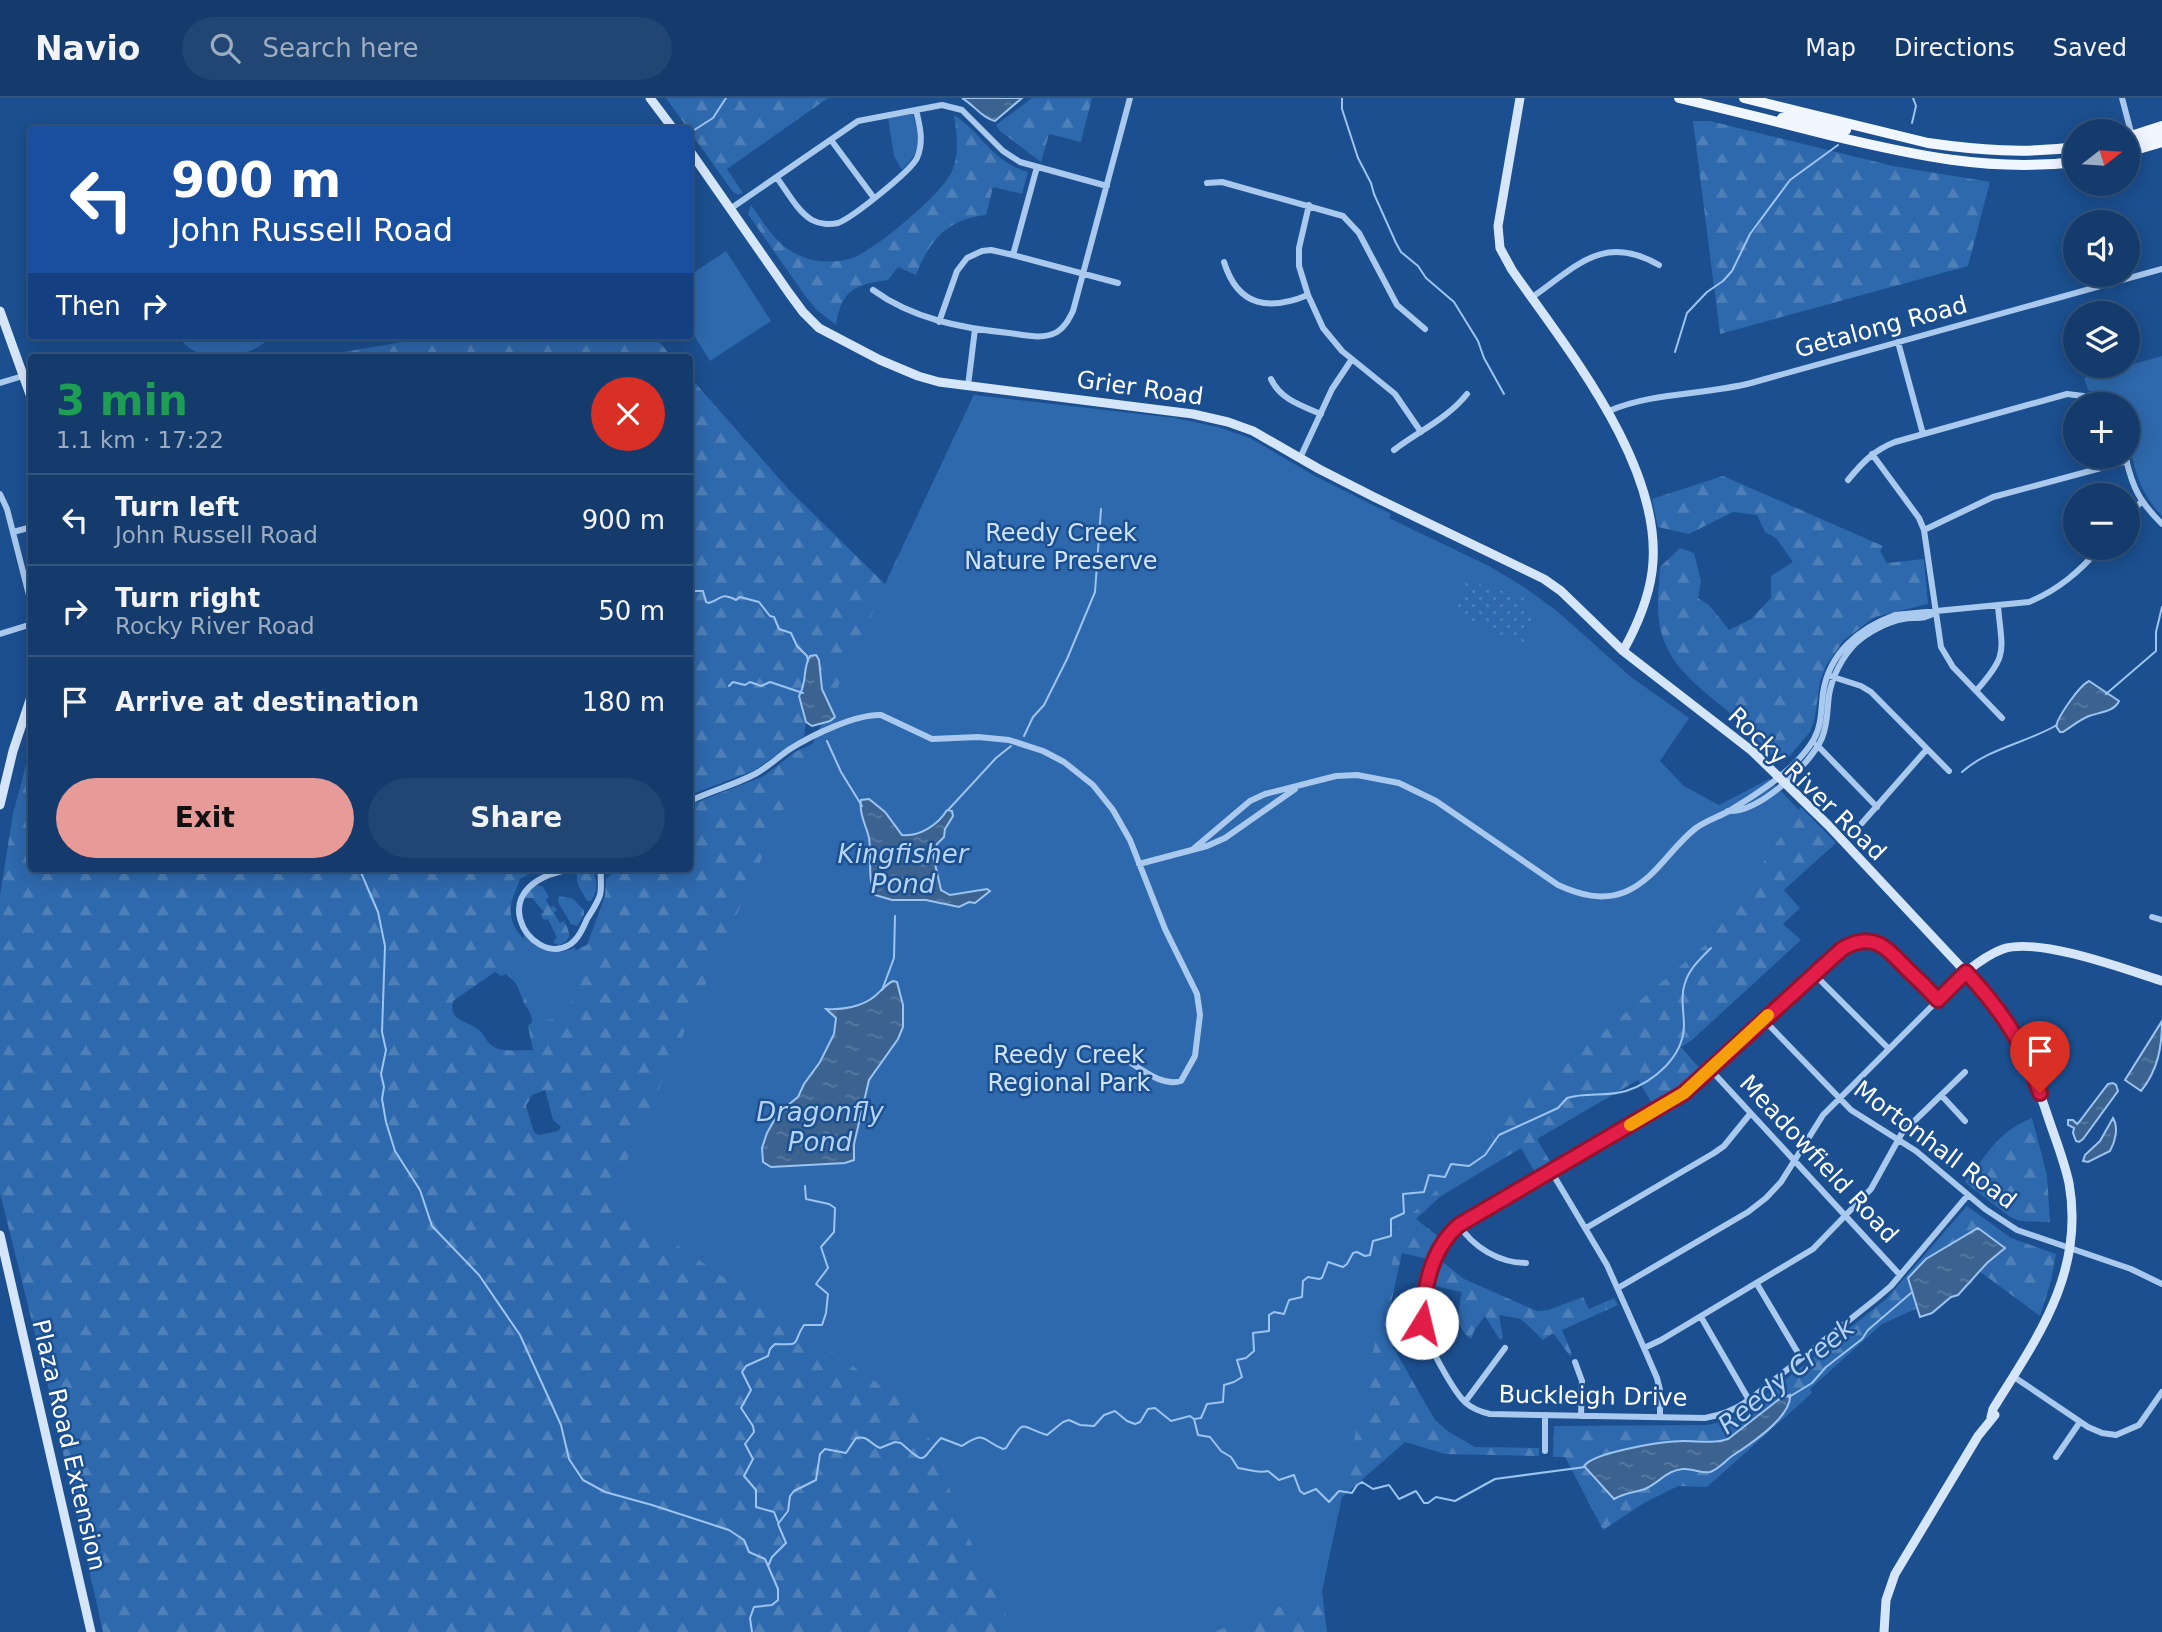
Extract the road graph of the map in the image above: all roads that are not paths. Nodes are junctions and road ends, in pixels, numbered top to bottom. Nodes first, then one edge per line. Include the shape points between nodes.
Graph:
1 (650, 98) edge
2 (1130, 98) edge
3 (1520, 98) edge
4 (1679, 98) edge
5 (1744, 98) edge
6 (2122, 98) edge
7 (916, 110) junction
8 (2126, 119) edge
9 (1780, 122) junction
10 (671, 126) edge
11 (2162, 126) edge
12 (2162, 133) edge
13 (2140, 134) edge
14 (1902, 137) junction
15 (831, 140) junction
16 (2162, 142) edge
17 (2140, 143) edge
18 (2063, 148) edge
19 (2140, 148) edge
20 (693, 155) edge
21 (2063, 162) edge
22 (1037, 167) junction
23 (777, 178) junction
24 (1207, 183) dead end
25 (1107, 186) junction
26 (874, 198) junction
27 (1309, 205) junction
28 (730, 209) junction
29 (1013, 255) junction
30 (1224, 262) dead end
31 (1660, 265) dead end
32 (2162, 269) edge
33 (1083, 273) junction
34 (1118, 283) dead end
35 (873, 290) dead end
36 (1308, 295) junction
37 (1531, 298) junction
38 (0, 310) edge
39 (939, 322) junction
40 (1424, 329) dead end
41 (975, 330) junction
42 (1898, 342) junction
43 (1352, 359) junction
44 (23, 376) junction
45 (1271, 379) dead end
46 (0, 383) edge
47 (968, 386) junction
48 (28, 389) edge
49 (1468, 394) dead end
50 (2063, 395) edge
51 (1609, 411) junction
52 (1321, 414) junction
53 (1421, 432) junction
54 (1923, 434) junction
55 (1394, 450) dead end
56 (1872, 454) junction
57 (1300, 458) junction
58 (2091, 469) edge
59 (2128, 469) edge
60 (1848, 480) dead end
61 (0, 494) edge
62 (2141, 502) joint
63 (2162, 524) edge
64 (28, 528) edge
65 (1924, 530) junction
66 (13, 532) junction
67 (2088, 560) edge
68 (28, 591) edge
69 (1998, 606) junction
70 (1935, 612) junction
71 (28, 625) edge
72 (1634, 631) junction
73 (0, 634) edge
74 (1608, 636) junction
75 (1623, 651) junction
76 (1830, 676) junction
77 (1976, 691) junction
78 (28, 706) edge
79 (2002, 718) dead end
80 (1816, 743) junction
81 (1927, 749) junction
82 (1949, 771) dead end
83 (1782, 780) junction
84 (1310, 783) junction
85 (693, 800) edge
86 (0, 805) edge
87 (1877, 807) junction
88 (1863, 823) dead end
89 (1192, 850) junction
90 (1139, 864) junction
91 (556, 872) edge
92 (600, 872) edge
93 (2152, 918) dead end
94 (2162, 920) edge
95 (1966, 972) junction
96 (1814, 974) junction
97 (2162, 981) edge
98 (1938, 1000) junction
99 (1764, 1020) junction
100 (1889, 1049) junction
101 (1126, 1060) dead end
102 (1710, 1069) junction
103 (1965, 1072) dead end
104 (1941, 1095) junction
105 (1840, 1098) junction
106 (1750, 1114) junction
107 (1965, 1121) dead end
108 (1898, 1139) junction
109 (1794, 1161) junction
110 (1551, 1171) junction
111 (1968, 1195) junction
112 (1845, 1215) junction
113 (1459, 1225) junction
114 (1586, 1228) junction
115 (0, 1235) edge
116 (2070, 1247) junction
117 (3, 1263) edge
118 (1525, 1263) dead end
119 (1900, 1275) junction
120 (1757, 1284) junction
121 (2162, 1284) edge
122 (1618, 1288) junction
123 (1701, 1317) junction
124 (1505, 1348) dead end
125 (1644, 1348) junction
126 (2029, 1353) junction
127 (1801, 1358) junction
128 (1576, 1362) dead end
129 (2017, 1378) junction
130 (2162, 1392) edge
131 (1749, 1400) junction
132 (1465, 1402) junction
133 (1545, 1415) junction
134 (1581, 1416) junction
135 (1660, 1417) junction
136 (1991, 1417) junction
137 (2080, 1422) junction
138 (1545, 1451) dead end
139 (2056, 1457) dead end
140 (91, 1632) edge
141 (1884, 1632) edge

1 - 10 street
2 - 25 street
3 - 37 street via 1497,237 1504,258
4 - 9 main road
5 - 14 main road
6 - 8 street
7 - 15 street via 858,121
7 - 22 street via 942,105 962,110 1011,158
7 - 26 street via 921,147 916,160
9 - 14 main road via 1790,117 1887,138
9 - 21 main road via 1936,159 2026,166
11 - 13 main road
12 - 17 main road
14 - 18 main road via 1997,150
15 - 23 street
15 - 26 street
16 - 19 main road
20 - 28 street, Grier Road
22 - 25 street
22 - 29 street
23 - 26 street via 807,215 827,224 846,219
23 - 28 street
24 - 27 street via 1222,182
25 - 33 street
27 - 36 street via 1298,257
27 - 40 street via 1349,220 1397,305
28 - 47 street, Grier Road via 819,328 918,376
29 - 33 street
29 - 39 street via 991,250 967,258 957,271
30 - 36 street via 1234,285 1256,302 1278,305
31 - 37 street via 1627,251 1598,254
32 - 42 street, Getalong Road
33 - 34 street
33 - 41 street via 1069,320 1056,333 1038,337
35 - 39 street
36 - 43 street via 1331,339
37 - 51 street
38 - 44 street
39 - 41 street
41 - 47 street
42 - 51 street, Getalong Road via 1730,388 1638,400
42 - 54 street
43 - 52 street
43 - 53 street via 1395,394
44 - 46 street
44 - 48 street
45 - 52 street via 1285,397
47 - 57 street, Grier Road via 1209,417 1253,431
49 - 53 street
50 - 54 street
51 - 72 street via 1637,475 1653,538 1653,571
52 - 57 street
53 - 55 street
54 - 56 street
56 - 60 street
56 - 65 street
57 - 74 street, Grier Road via 1544,579
58 - 65 street via 1993,497
59 - 62 street
61 - 66 street
62 - 63 street
64 - 66 street
65 - 70 street
66 - 68 street
67 - 69 street via 2049,594
69 - 70 street
69 - 77 street via 2003,649
70 - 76 street via 1869,633
70 - 77 street via 1941,647
71 - 73 street
72 - 74 street via 1624,638
72 - 75 street
74 - 75 street, Grier Road
75 - 83 street, Rocky River Road via 1731,733
76 - 80 street
76 - 81 street via 1871,692
77 - 79 street
78 - 86 street
80 - 83 street
80 - 87 street
81 - 82 street
81 - 87 street
83 - 84 street via 1752,804 1696,828 1638,885 1593,897 1558,885 1436,800 1399,783 1357,775
83 - 95 street, Rocky River Road
84 - 89 street via 1289,792 1225,838
84 - 89 street via 1250,801
85 - 90 street via 746,779 818,735 881,715 932,739 1009,740 1064,762 1093,785 1113,810
87 - 88 street
89 - 90 street
90 - 101 street via 1197,994 1200,1014 1195,1056 1181,1081 1161,1080
91 - 92 street via 531,883 523,893 519,915 535,942 558,948 575,941 600,893
93 - 94 street
95 - 97 street via 2004,949 2027,947 2098,961
95 - 98 street
95 - 116 street, Rocky River Road via 2012,1028 2031,1067 2066,1171 2072,1206
96 - 98 street, Buckleigh Drive via 1842,949 1870,941 1888,949
96 - 99 street, Buckleigh Drive
96 - 100 street
98 - 100 street
99 - 102 street, Buckleigh Drive
99 - 105 street, Mortonhall Road
100 - 105 street
102 - 106 street, Meadowfield Road
102 - 110 street, Buckleigh Drive via 1684,1093
103 - 104 street
104 - 107 street
104 - 108 street
105 - 108 street, Mortonhall Road
105 - 109 street
106 - 109 street, Meadowfield Road
106 - 114 street via 1718,1150
108 - 111 street, Mortonhall Road
108 - 112 street via 1871,1189
109 - 112 street, Meadowfield Road
109 - 122 street via 1781,1182 1748,1212
110 - 113 street, Buckleigh Drive
110 - 114 street
111 - 116 street, Mortonhall Road via 2017,1230
111 - 119 street, Buckleigh Drive
112 - 119 street, Meadowfield Road
112 - 120 street via 1804,1256
113 - 118 street via 1480,1249
113 - 132 street, Buckleigh Drive via 1436,1256 1422,1323 1427,1341
114 - 122 street
115 - 117 street, Plaza Road Extension
116 - 121 street, Mortonhall Road
116 - 126 street, Rocky River Road via 2059,1294
117 - 140 street, Plaza Road Extension
119 - 127 street, Buckleigh Drive
120 - 123 street
120 - 127 street
122 - 125 street
123 - 125 street
123 - 131 street
124 - 132 street
125 - 135 street via 1660,1390
126 - 129 street, Rocky River Road
126 - 136 street, Rocky River Road
127 - 131 street, Buckleigh Drive
128 - 134 street via 1582,1381
129 - 136 street, Rocky River Road
129 - 137 street
130 - 137 street via 2139,1425 2126,1432 2102,1433
131 - 135 street, Buckleigh Drive via 1722,1415
132 - 133 street, Buckleigh Drive via 1490,1414
133 - 134 street, Buckleigh Drive
133 - 138 street
134 - 135 street, Buckleigh Drive
136 - 141 street, Rocky River Road via 1895,1574 1886,1600
137 - 139 street

